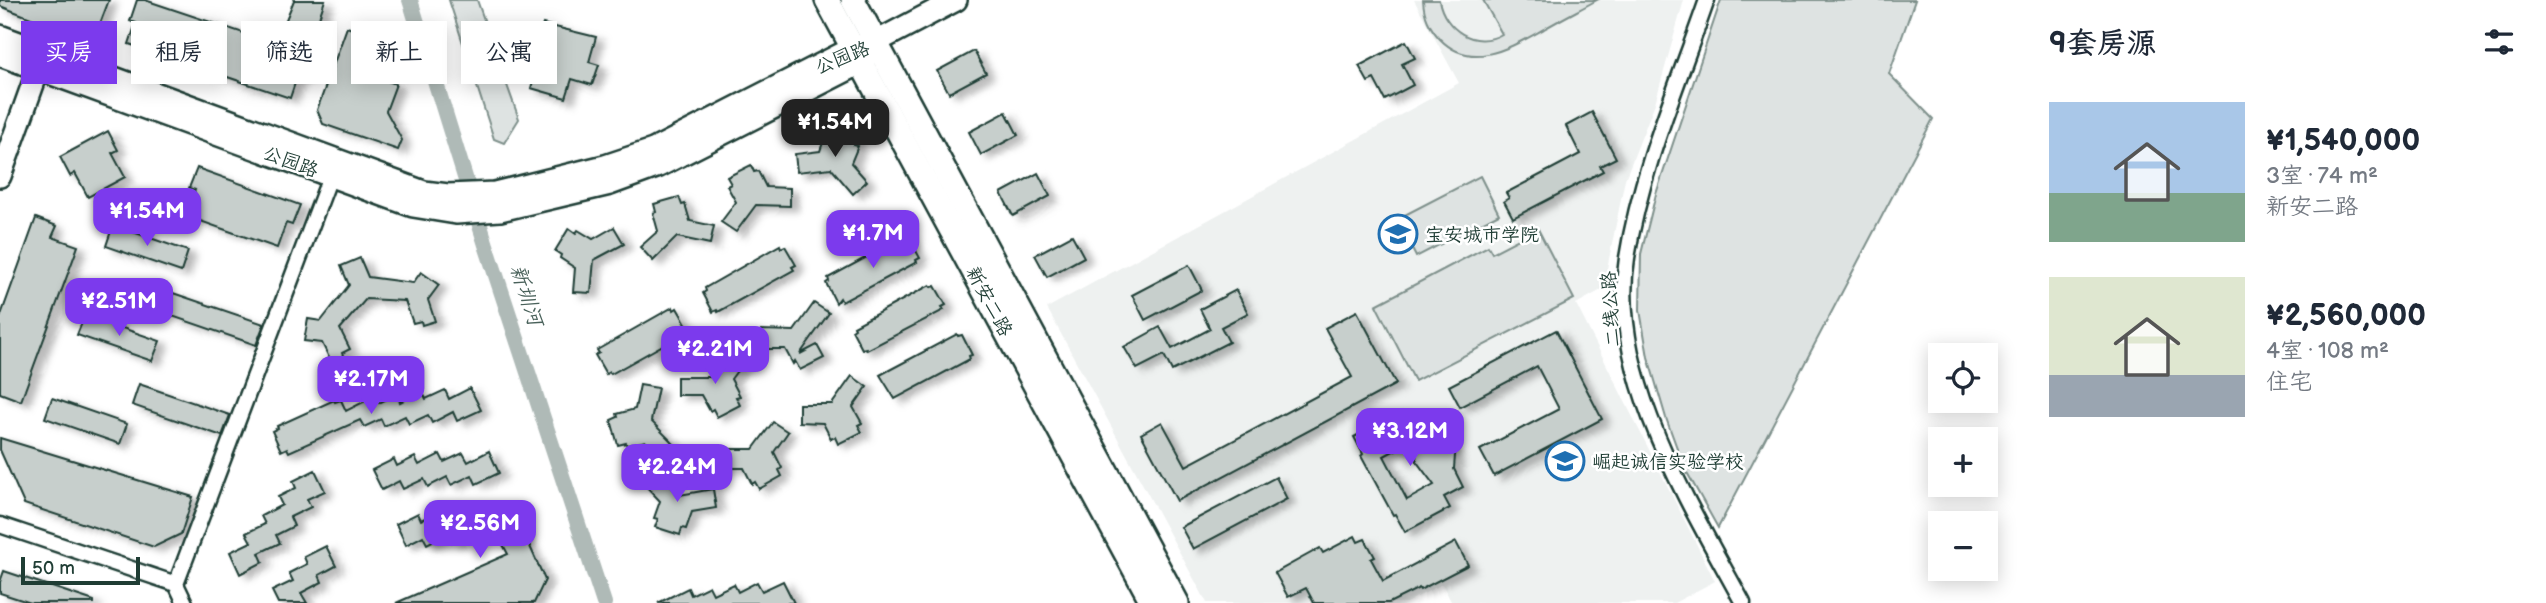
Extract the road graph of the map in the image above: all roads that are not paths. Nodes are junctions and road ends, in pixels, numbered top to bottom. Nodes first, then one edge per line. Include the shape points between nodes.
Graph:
1 (827, 0) edge
2 (853, 0) edge
3 (956, 0) edge
4 (1707, 0) edge
5 (0, 36) edge
6 (876, 43) junction
7 (21, 49) edge
8 (0, 55) edge
9 (857, 56) junction
10 (21, 58) edge
11 (33, 84) edge
12 (104, 84) edge
13 (334, 168) junction
14 (0, 176) edge
15 (0, 525) edge
16 (176, 584) junction
17 (185, 603) edge
18 (1153, 603) edge
19 (1177, 603) edge
20 (1743, 603) edge

1 - 9 main road, 新安二路
2 - 6 main road, 新安二路
3 - 6 main road, 公园路
4 - 20 street, 二线公路 via 1640,198 1626,260 1625,311 1632,355 1657,436
5 - 7 main road, 公园路
6 - 9 main road, 公园路
6 - 19 main road, 新安二路
8 - 10 main road, 公园路
9 - 13 main road, 公园路 via 653,150 497,201 452,204
9 - 18 main road, 新安二路
11 - 14 main road
12 - 13 main road, 公园路
13 - 16 street
15 - 16 street
16 - 17 street

